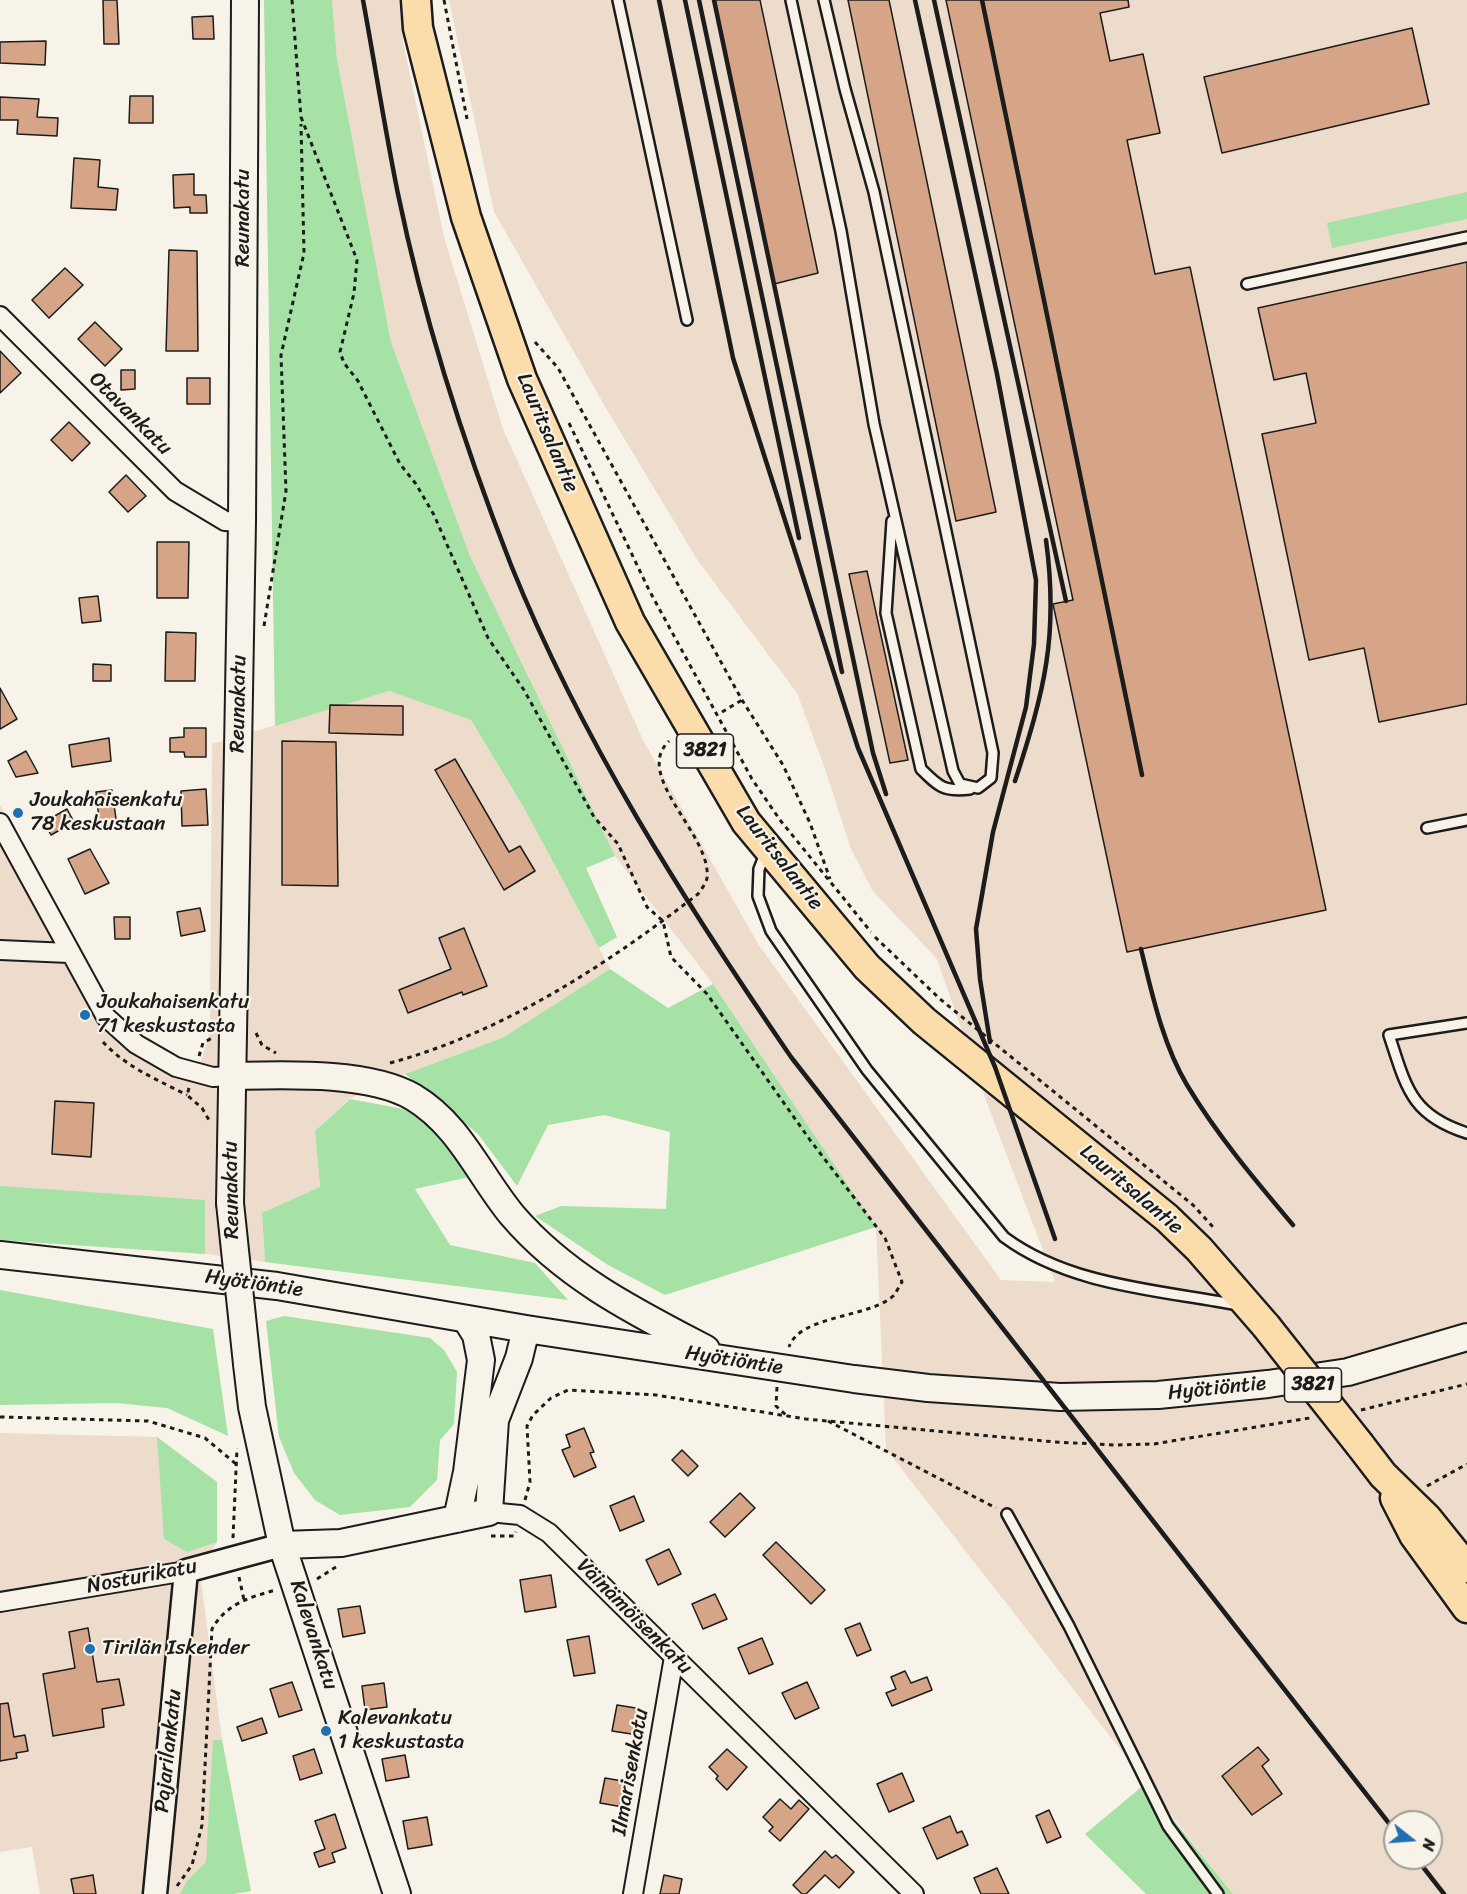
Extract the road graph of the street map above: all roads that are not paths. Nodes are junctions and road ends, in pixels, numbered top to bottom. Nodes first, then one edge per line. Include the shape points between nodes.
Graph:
1 (245, 0) edge
2 (416, 0) edge
3 (618, 0) edge
4 (791, 0) edge
5 (824, 0) edge
6 (1467, 237) edge
7 (1247, 284) dead end
8 (0, 316) edge
9 (687, 320) dead end
10 (892, 506) junction
11 (242, 522) junction
12 (978, 788) junction
13 (1467, 820) edge
14 (0, 823) edge
15 (1427, 828) dead end
16 (766, 848) junction
17 (0, 950) edge
18 (69, 953) junction
19 (1467, 1023) edge
20 (233, 1076) junction
21 (1467, 1133) edge
22 (0, 1255) edge
23 (1258, 1316) junction
24 (466, 1318) junction
25 (526, 1329) junction
26 (1467, 1337) edge
27 (727, 1361) junction
28 (252, 1407) joint
29 (1383, 1475) junction
30 (1007, 1514) road end
31 (458, 1519) junction
32 (487, 1524) junction
33 (282, 1545) junction
34 (1467, 1568) edge
35 (186, 1571) junction
36 (0, 1602) edge
37 (1467, 1608) edge
38 (674, 1657) junction
39 (155, 1894) edge
40 (397, 1894) edge
41 (633, 1894) edge
42 (914, 1894) edge
43 (1218, 1894) edge

1 - 11 main road, Reunakatu
2 - 16 main road, Lauritsalantie / 3821 via 418,28 466,217 522,379 630,622 746,822
3 - 9 lane
4 - 10 lane via 841,231
5 - 12 lane via 874,192 993,753 991,778
6 - 7 lane
8 - 11 street, Otavankatu via 175,491 225,521
10 - 12 lane via 953,771 960,784
10 - 12 lane via 886,613 921,769 950,791
11 - 20 main road, Reunakatu
13 - 15 lane
14 - 18 street
16 - 23 main road, Lauritsalantie / 3821 via 867,967 916,1013 1167,1218
16 - 23 lane via 759,869 758,896 771,931 867,1070 1004,1236 1022,1250 1067,1272
17 - 18 street
18 - 20 street via 106,1017 136,1044 194,1073
19 - 21 lane via 1389,1035 1407,1090 1431,1118
20 - 27 main road via 345,1078 412,1096 467,1147 512,1215 566,1268 608,1297
20 - 28 main road, Reunakatu, bridge via 230,1203
22 - 24 main road, Hyötiöntie via 277,1286
23 - 29 main road, Lauritsalantie / 3821, bridge
24 - 25 main road, Hyötiöntie
24 - 31 main road via 476,1335 481,1360
25 - 27 main road, Hyötiöntie
25 - 32 main road via 495,1420
26 - 27 main road, Hyötiöntie via 1348,1372 1158,1395 1059,1397 928,1388
28 - 33 main road, Kalevankatu
29 - 34 main road, Lauritsalantie via 1427,1518
29 - 37 main road, Lauritsalantie / 3821 via 1414,1535
30 - 43 lane via 1069,1626 1168,1826
31 - 32 main road, Väinämöisenkatu
31 - 33 main road, Väinämöisenkatu via 341,1543
32 - 38 street, Väinämöisenkatu via 520,1515 549,1533
33 - 35 street, Nosturikatu
33 - 40 main road, Kalevankatu
35 - 36 street, Nosturikatu
35 - 39 street, Pajarilankatu
38 - 41 street, Ilmarisenkatu
38 - 42 street, Väinämöisenkatu

